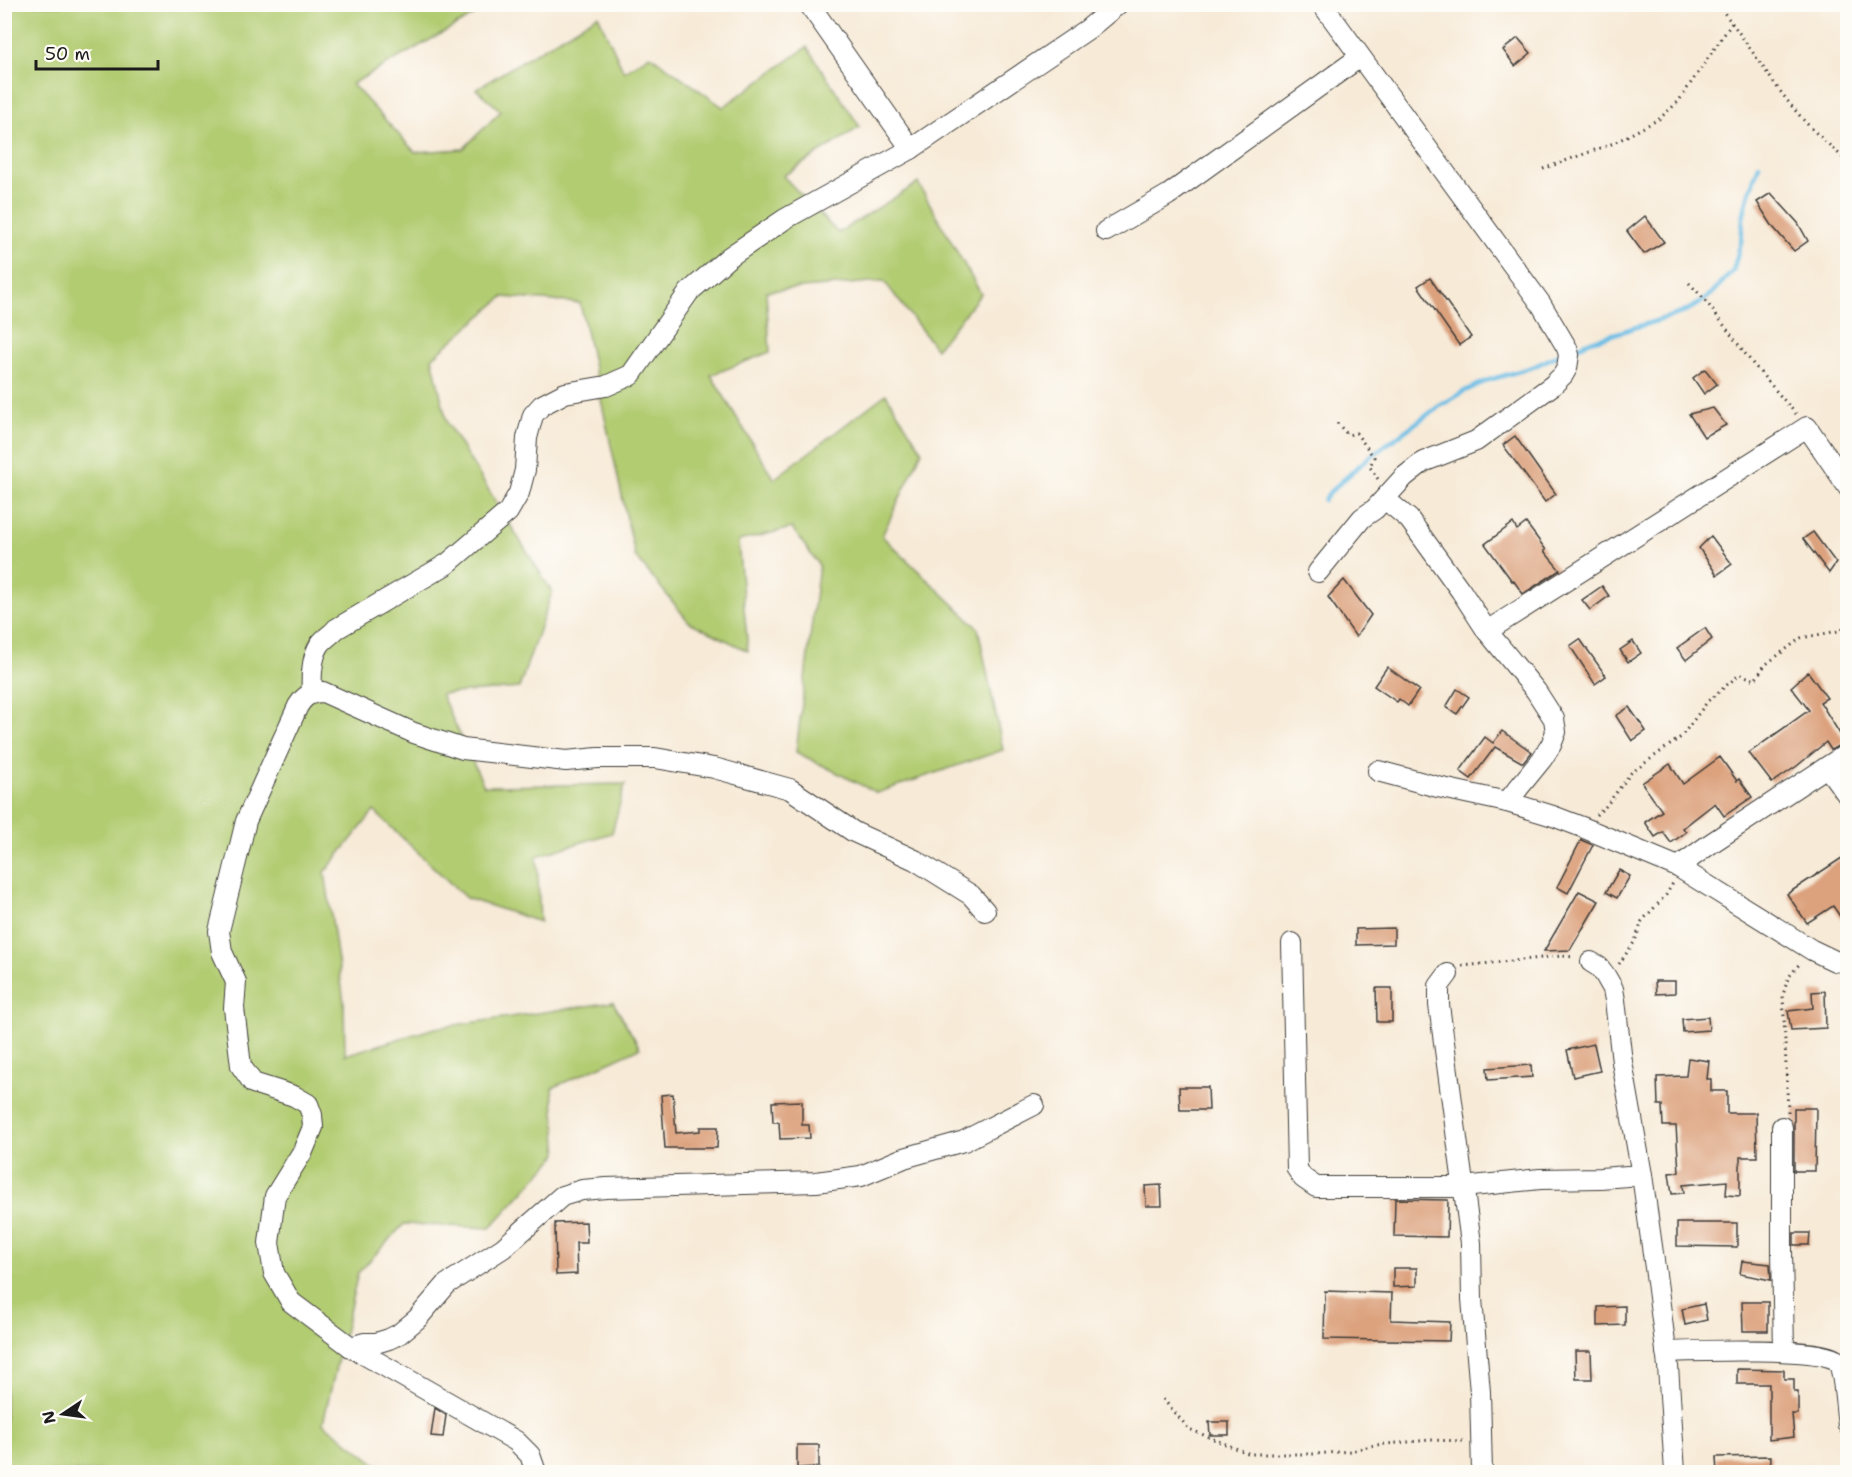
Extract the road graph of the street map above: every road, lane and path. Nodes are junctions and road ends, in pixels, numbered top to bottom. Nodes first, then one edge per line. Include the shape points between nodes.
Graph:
1 (809, 4) edge
2 (1118, 4) edge
3 (1322, 4) edge
4 (1717, 4) edge
5 (1732, 23) junction
6 (1360, 57) junction
7 (911, 149) junction
8 (1848, 163) edge
9 (1543, 169) dead end
10 (1106, 231) dead end
11 (1689, 283) dead end
12 (1794, 411) dead end
13 (1337, 423) dead end
14 (1374, 457) dead end
15 (1848, 487) edge
16 (1385, 500) junction
17 (1318, 572) dead end
18 (1848, 627) edge
19 (1487, 631) junction
20 (312, 693) junction
21 (1848, 753) edge
22 (1827, 767) junction
23 (1377, 771) dead end
24 (1848, 796) edge
25 (1506, 802) junction
26 (1582, 827) junction
27 (1678, 867) junction
28 (985, 910) dead end
29 (1292, 943) dead end
30 (1812, 950) junction
31 (1591, 962) joint
32 (1848, 963) edge
33 (1448, 974) joint
34 (1612, 989) junction
35 (1034, 1105) dead end
36 (1782, 1127) joint
37 (1642, 1175) junction
38 (1463, 1186) junction
39 (351, 1347) junction
40 (1784, 1350) junction
41 (1666, 1352) junction
42 (1164, 1399) dead end
43 (1848, 1425) edge
44 (1482, 1442) junction
45 (536, 1473) edge
46 (1482, 1473) edge
47 (1675, 1473) edge

1 - 7 street
2 - 7 street via 1088,29
3 - 6 street
4 - 5 path
5 - 8 path via 1801,118
5 - 9 path via 1678,102 1659,119 1614,143
6 - 10 street via 1168,195
6 - 16 street via 1541,304 1568,352 1567,368 1554,385 1476,441 1423,462
7 - 20 street via 785,219 729,257 689,292 631,375 606,386 565,393 542,405 532,415 525,470 519,493 508,512 447,564 336,629 321,643 314,657
11 - 12 path
13 - 14 path via 1348,435 1356,433
15 - 19 street via 1807,427
16 - 17 street via 1362,518
16 - 19 street via 1409,519
18 - 26 path via 1801,638 1765,664 1755,680 1740,674 1708,701 1681,737 1631,773 1606,806
19 - 25 street via 1536,691 1554,719 1556,732 1542,759
20 - 28 street via 323,692 414,733 463,749 566,761 655,758 714,768 790,789 854,832 924,866 971,896
20 - 39 street via 304,696 298,706 246,820 219,931 222,952 236,982 234,1008 241,1066 253,1083 294,1096 308,1104 312,1115 313,1127 303,1151 275,1196 269,1243 274,1273 291,1302
21 - 22 street
22 - 24 street
22 - 27 street
23 - 25 street
25 - 26 street
26 - 27 street
27 - 30 street
27 - 34 path via 1676,879 1642,921 1635,941 1617,967
29 - 38 street via 1297,1169 1303,1178 1316,1187
30 - 32 street
30 - 36 path via 1788,978 1784,995 1788,1114
31 - 33 path via 1562,956 1460,966
31 - 34 street via 1599,967
33 - 38 street via 1439,986 1439,1005
34 - 37 street
35 - 39 street via 964,1141 904,1158 861,1176 816,1182 606,1188 562,1196 503,1248 447,1284 399,1334
36 - 40 street
37 - 38 street
37 - 41 street
38 - 44 street via 1471,1243
39 - 45 street via 516,1441 530,1455
40 - 41 street
40 - 43 street via 1830,1356 1838,1362
41 - 47 street
42 - 44 path via 1188,1429 1250,1454 1350,1451 1375,1444 1430,1440
44 - 46 street

